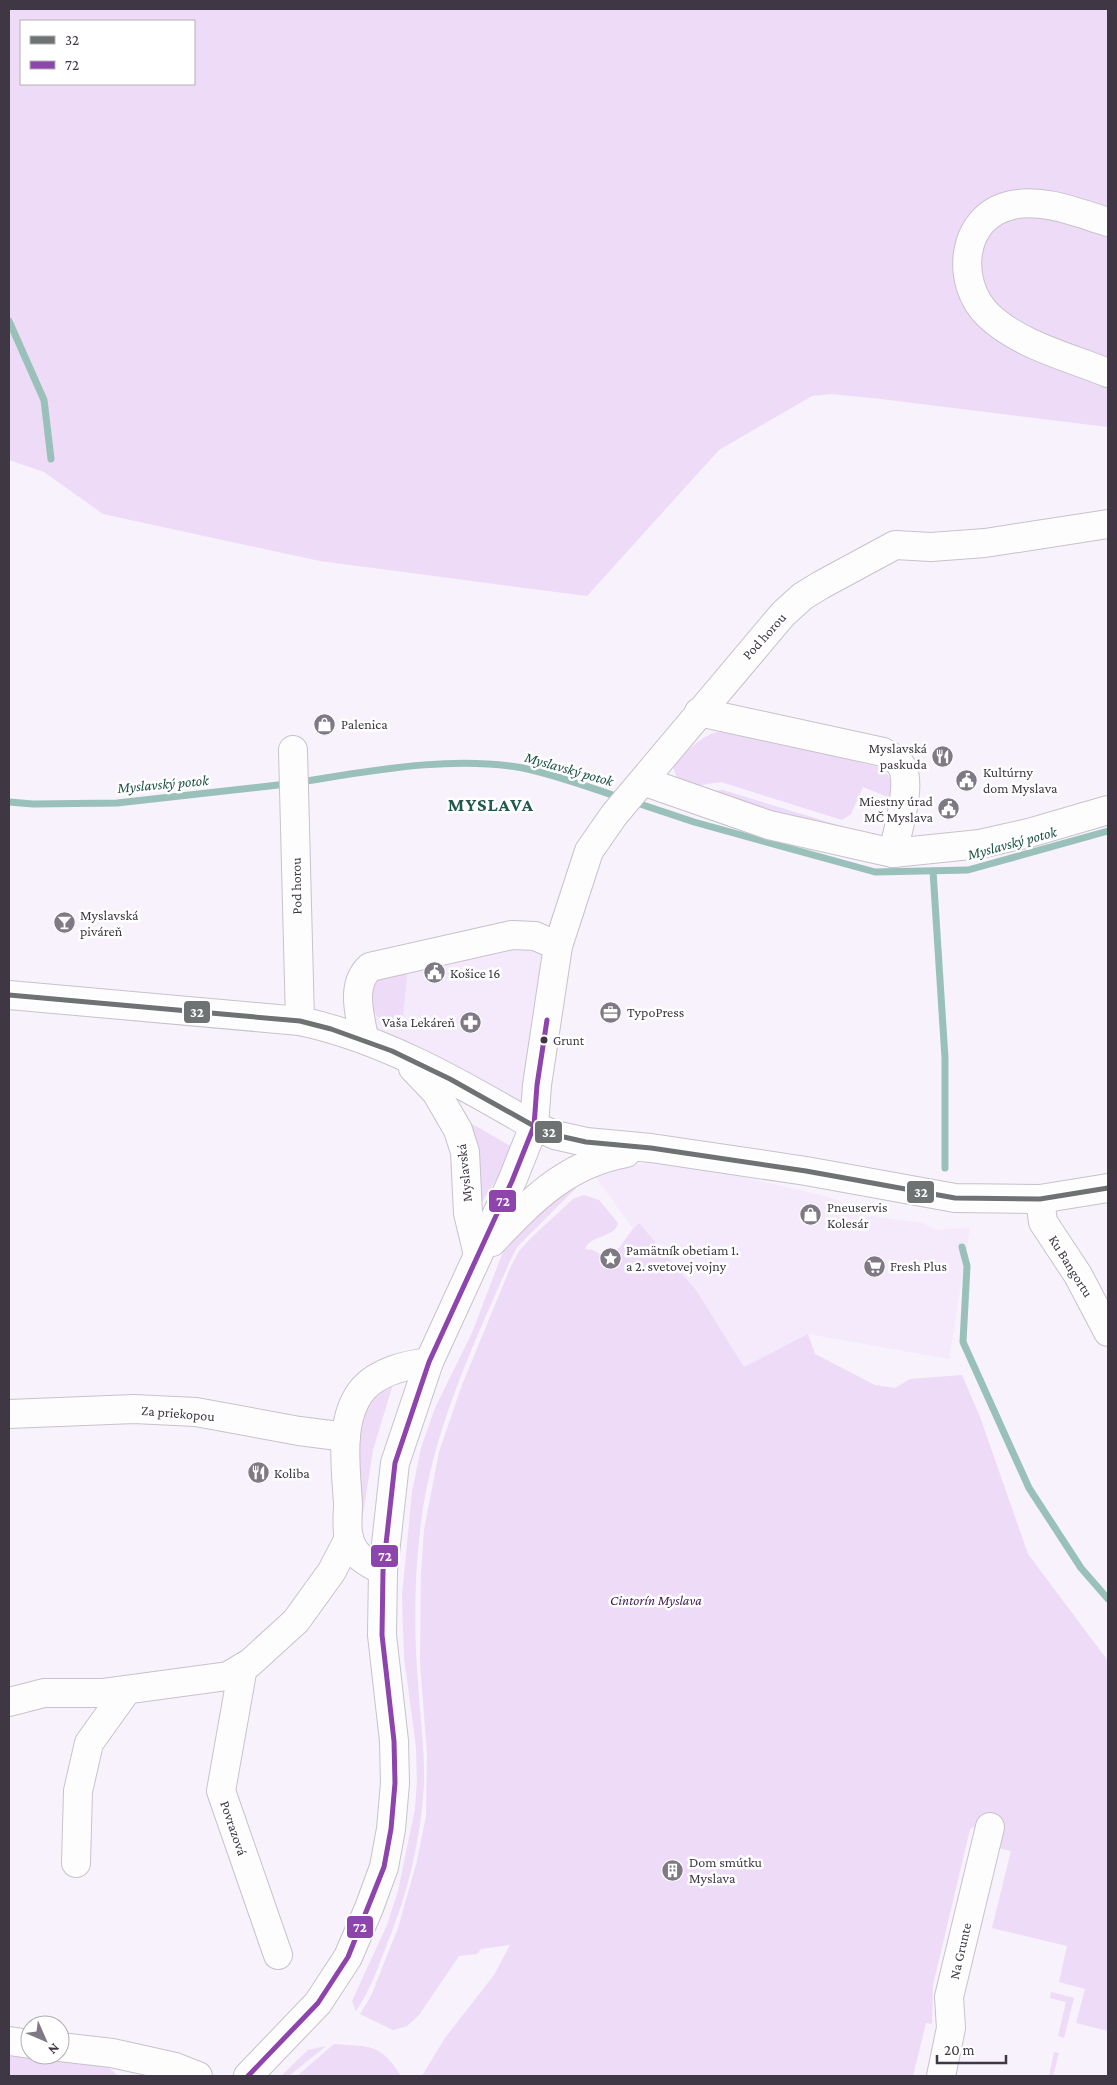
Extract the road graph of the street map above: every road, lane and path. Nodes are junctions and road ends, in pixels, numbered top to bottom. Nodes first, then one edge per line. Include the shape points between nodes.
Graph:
1 (1108, 222) edge
2 (1108, 373) edge
3 (1108, 524) edge
4 (699, 712) junction
5 (292, 750) dead end
6 (639, 786) junction
7 (1108, 810) edge
8 (894, 853) junction
9 (558, 946) junction
10 (9, 995) edge
11 (300, 1021) junction
12 (364, 1038) junction
13 (398, 1052) junction
14 (534, 1126) junction
15 (651, 1148) junction
16 (1108, 1188) edge
17 (1040, 1198) junction
18 (478, 1255) junction
19 (1106, 1322) edge
20 (429, 1362) junction
21 (9, 1414) edge
22 (346, 1436) junction
23 (349, 1538) junction
24 (383, 1571) junction
25 (243, 1667) junction
26 (127, 1690) junction
27 (9, 1702) edge
28 (990, 1827) dead end
29 (76, 1863) dead end
30 (278, 1955) dead end
31 (70, 2048) edge
32 (112, 2053) junction
33 (128, 2076) edge
34 (198, 2076) edge
35 (248, 2076) edge
36 (940, 2076) edge

1 - 2 street via 1034,203 1010,205 985,219 974,234 966,268 972,295 1001,325 1036,344
3 - 4 street, Pod horou via 985,543 931,547 895,545 803,596 762,636
4 - 6 street, Pod horou
4 - 8 street via 883,752 894,758 902,766 905,786
5 - 11 street, Pod horou
6 - 8 street via 769,825
6 - 9 street, Pod horou via 589,851
7 - 8 street via 980,844
9 - 12 street via 534,936 512,935 370,967 360,980 358,990
9 - 14 street, Pod horou
10 - 11 street, Myslavská
11 - 12 street, Myslavská
12 - 13 street, Myslavská
13 - 14 street, Myslavská
13 - 18 street, Myslavská via 436,1092 458,1130 465,1152 468,1213
14 - 15 street, Myslavská via 586,1142
14 - 18 street, Pod horou
15 - 17 street, Myslavská via 955,1198
15 - 18 street via 589,1162 558,1179 529,1203
16 - 17 street, Myslavská
17 - 19 street, Ku Bangortu via 1044,1222
18 - 20 street, Pod horou
20 - 22 street via 382,1374 372,1381 357,1398
20 - 24 street, Pod horou via 395,1462
21 - 22 street, Za priekopou via 134,1409 196,1412
22 - 23 street
23 - 24 street via 361,1560
23 - 25 street via 332,1571 296,1621
24 - 35 street, Pod horou via 382,1635 394,1741 395,1783 384,1867 348,1957 318,2003
25 - 26 street via 228,1676
25 - 30 street, Povrazová via 221,1791
26 - 27 street via 44,1693
26 - 29 street via 89,1743 78,1791
28 - 36 street, Na Grunte via 949,1997 951,2028
31 - 32 street
32 - 33 street
32 - 34 street

